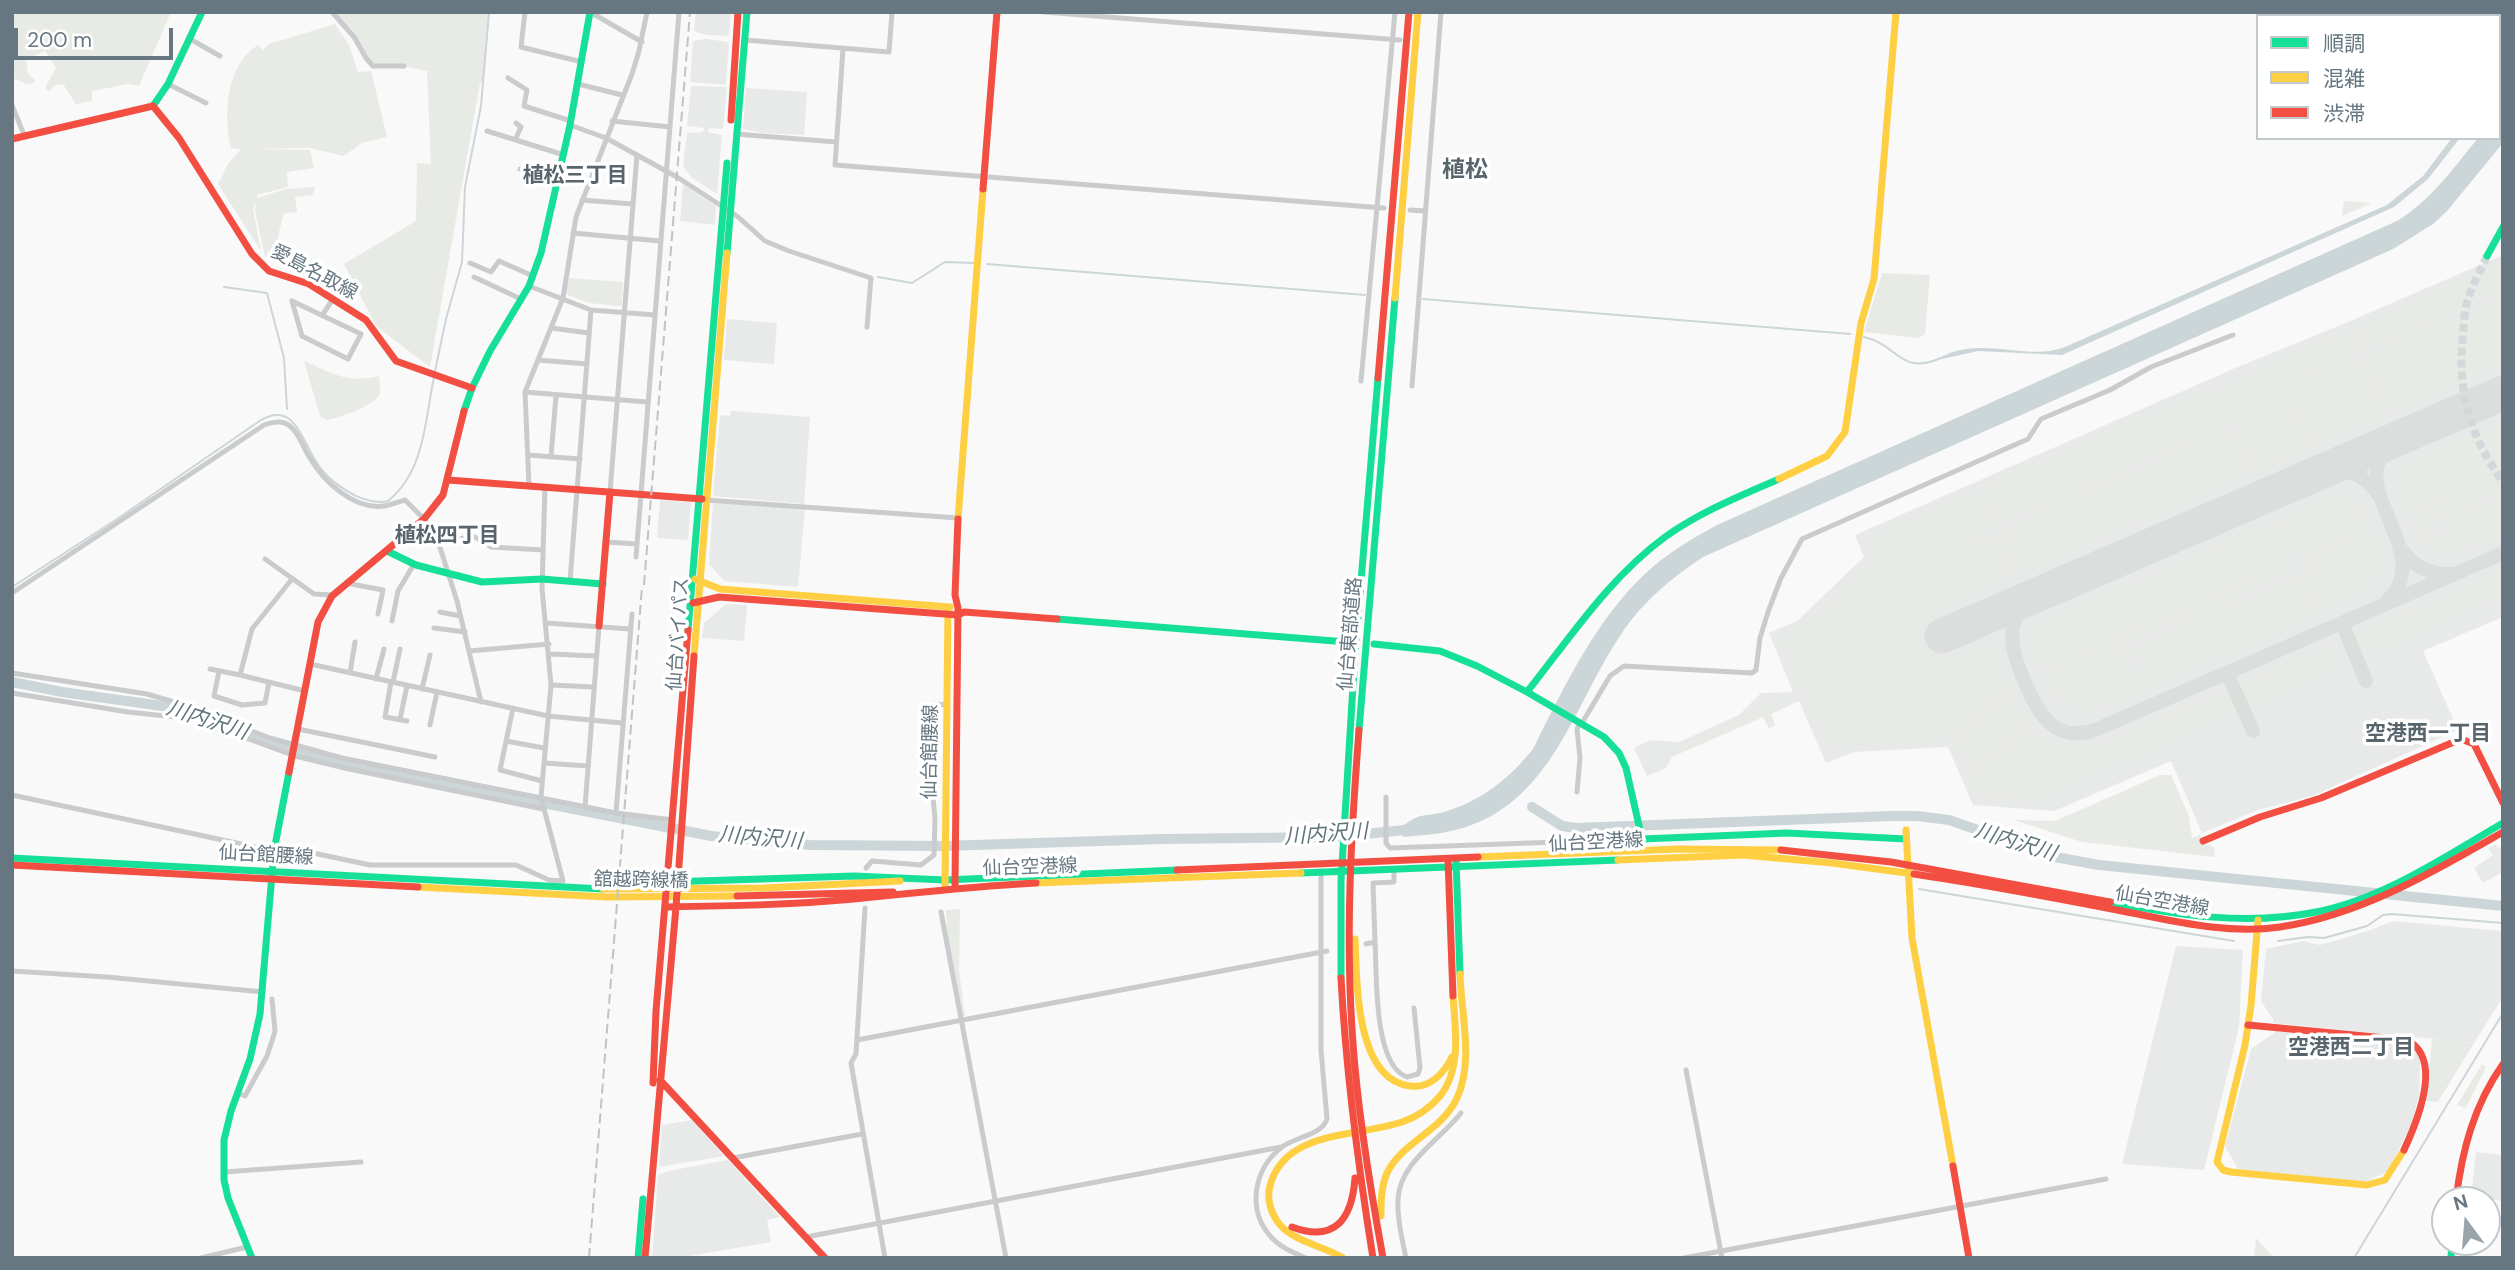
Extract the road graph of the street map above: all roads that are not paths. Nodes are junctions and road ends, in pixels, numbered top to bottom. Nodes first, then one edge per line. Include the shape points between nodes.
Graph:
1 (202, 12) edge
2 (332, 12) edge
3 (525, 12) edge
4 (590, 12) edge
5 (647, 12) edge
6 (679, 12) edge
7 (738, 12) edge
8 (747, 12) edge
9 (892, 12) edge
10 (998, 12) edge
11 (1044, 12) edge
12 (1395, 12) edge
13 (1409, 12) edge
14 (1418, 12) edge
15 (1441, 12) edge
16 (1896, 12) edge
17 (190, 39) junction
18 (745, 40) junction
19 (1396, 40) junction
20 (642, 42) junction
21 (844, 48) junction
22 (220, 56) dead end
23 (582, 62) junction
24 (404, 66) dead end
25 (508, 78) dead end
26 (169, 84) junction
27 (578, 84) junction
28 (622, 95) junction
29 (206, 103) dead end
30 (12, 104) edge
31 (153, 106) junction
32 (612, 121) junction
33 (570, 123) junction
34 (516, 124) dead end
35 (670, 127) junction
36 (487, 131) dead end
37 (736, 134) junction
38 (24, 135) junction
39 (606, 138) junction
40 (12, 139) edge
41 (516, 140) junction
42 (836, 142) junction
43 (564, 155) junction
44 (637, 155) junction
45 (520, 169) dead end
46 (665, 171) junction
47 (985, 177) junction
48 (558, 182) junction
49 (582, 200) junction
50 (632, 204) junction
51 (1381, 207) junction
52 (726, 210) junction
53 (1410, 210) dead end
54 (1425, 211) junction
55 (2503, 227) edge
56 (573, 233) junction
57 (630, 238) junction
58 (660, 241) junction
59 (2487, 256) tunnel mouth
60 (470, 263) dead end
61 (533, 276) junction
62 (474, 277) dead end
63 (529, 286) junction
64 (333, 299) junction
65 (521, 299) junction
66 (562, 299) junction
67 (591, 310) junction
68 (623, 312) junction
69 (323, 314) junction
70 (654, 315) junction
71 (867, 327) dead end
72 (551, 328) junction
73 (589, 333) junction
74 (2233, 335) dead end
75 (538, 360) junction
76 (587, 364) junction
77 (1361, 382) dead end
78 (1412, 386) dead end
79 (472, 388) junction
80 (525, 393) junction
81 (556, 396) junction
82 (585, 397) junction
83 (616, 400) junction
84 (647, 402) junction
85 (528, 455) junction
86 (551, 456) junction
87 (580, 459) junction
88 (448, 480) junction
89 (529, 486) junction
90 (545, 488) junction
91 (578, 489) junction
92 (610, 492) junction
93 (641, 495) junction
94 (702, 499) junction
95 (958, 518) junction
96 (425, 519) junction
97 (438, 541) junction
98 (606, 542) junction
99 (637, 544) junction
100 (543, 550) junction
101 (387, 551) junction
102 (636, 557) dead end
103 (265, 559) dead end
104 (414, 564) junction
105 (448, 575) junction
106 (292, 579) junction
107 (542, 579) junction
108 (696, 579) junction
109 (570, 581) junction
110 (346, 583) junction
111 (603, 584) junction
112 (12, 593) edge
113 (334, 595) junction
114 (955, 595) junction
115 (694, 603) junction
116 (948, 611) junction
117 (440, 612) dead end
118 (960, 612) junction
119 (378, 614) dead end
120 (632, 614) dead end
121 (460, 616) junction
122 (392, 621) dead end
123 (546, 623) junction
124 (599, 626) junction
125 (434, 628) dead end
126 (630, 629) junction
127 (464, 632) junction
128 (355, 642) dead end
129 (1347, 642) dead end
130 (548, 644) junction
131 (1374, 645) dead end
132 (384, 649) dead end
133 (400, 649) dead end
134 (469, 650) junction
135 (550, 654) junction
136 (430, 655) dead end
137 (596, 656) junction
138 (310, 664) junction
139 (210, 669) dead end
140 (219, 671) junction
141 (12, 673) edge
142 (350, 673) junction
143 (240, 675) junction
144 (376, 679) junction
145 (269, 682) junction
146 (392, 682) junction
147 (551, 685) junction
148 (407, 686) junction
149 (594, 687) junction
150 (422, 689) junction
151 (305, 691) junction
152 (437, 692) junction
153 (1527, 692) junction
154 (12, 693) edge
155 (481, 702) junction
156 (947, 705) junction
157 (513, 708) junction
158 (548, 716) junction
159 (592, 720) junction
160 (1580, 722) junction
161 (622, 723) junction
162 (430, 725) dead end
163 (298, 729) junction
164 (506, 741) junction
165 (544, 748) junction
166 (293, 750) junction
167 (435, 758) dead end
168 (544, 764) junction
169 (588, 766) junction
170 (542, 781) junction
171 (1577, 792) dead end
172 (12, 795) edge
173 (1386, 797) dead end
174 (542, 803) junction
175 (2503, 803) edge
176 (585, 807) junction
177 (616, 813) junction
178 (675, 823) junction
179 (2503, 823) edge
180 (2503, 832) edge
181 (676, 835) junction
182 (1642, 837) junction
183 (2203, 841) dead end
184 (274, 848) junction
185 (12, 858) edge
186 (1452, 863) junction
187 (12, 865) edge
188 (866, 869) dead end
189 (1394, 869) junction
190 (1909, 869) junction
191 (1321, 871) junction
192 (272, 876) junction
193 (925, 880) junction
194 (945, 880) junction
195 (1352, 880) junction
196 (667, 882) junction
197 (677, 882) junction
198 (955, 883) junction
199 (945, 889) junction
200 (518, 890) joint
201 (764, 891) junction
202 (926, 892) junction
203 (665, 907) junction
204 (676, 907) junction
205 (864, 908) dead end
206 (941, 912) dead end
207 (2258, 920) junction
208 (2256, 930) junction
209 (1375, 942) junction
210 (1366, 944) dead end
211 (1323, 952) junction
212 (12, 971) edge
213 (263, 992) junction
214 (272, 999) dead end
215 (1414, 1008) dead end
216 (961, 1020) junction
217 (2248, 1025) junction
218 (857, 1040) junction
219 (1455, 1050) junction
220 (250, 1059) junction
221 (262, 1063) junction
222 (1462, 1063) junction
223 (2503, 1064) edge
224 (1686, 1070) dead end
225 (659, 1080) junction
226 (237, 1093) junction
227 (1461, 1113) dead end
228 (862, 1134) junction
229 (1281, 1147) junction
230 (1354, 1153) junction
231 (733, 1158) junction
232 (361, 1162) dead end
233 (224, 1172) junction
234 (2106, 1179) dead end
235 (2458, 1186) edge
236 (995, 1201) junction
237 (1959, 1206) junction
238 (878, 1224) junction
239 (806, 1237) junction
240 (247, 1247) junction
241 (1721, 1254) edge
242 (201, 1258) edge
243 (252, 1258) edge
244 (638, 1258) edge
245 (645, 1258) edge
246 (825, 1258) edge
247 (885, 1258) edge
248 (1006, 1258) edge
249 (1306, 1258) edge
250 (1343, 1258) edge
251 (1373, 1258) edge
252 (1385, 1258) edge
253 (1406, 1258) edge
254 (1684, 1258) edge
255 (1969, 1258) edge

1 - 17 main road
2 - 24 street via 373,66
3 - 23 street via 520,47
4 - 20 street
4 - 23 main road
5 - 20 street
6 - 35 street
7 - 52 main road, 仙台バイパス
8 - 18 main road, 仙台バイパス
9 - 21 street via 889,52
10 - 47 main road
11 - 19 street
12 - 19 street
13 - 230 main road, 仙台東部道路 via 1346,776 1340,953
14 - 195 main road, 仙台東部道路 via 1355,776
15 - 54 street
16 - 153 main road via 1874,279 1859,333 1845,432 1834,449 1814,464 1696,518 1647,552 1625,571
17 - 22 street
17 - 26 main road
18 - 21 street
18 - 37 main road, 仙台バイパス
19 - 51 street
20 - 28 street
21 - 42 street
23 - 27 main road
25 - 33 street via 527,90 524,106
26 - 29 street
26 - 31 main road
27 - 28 street
27 - 33 main road
28 - 32 street
30 - 38 street
31 - 38 main road
31 - 64 main road, 愛島名取線 via 179,138 258,262
32 - 35 street
32 - 39 street
33 - 39 street
33 - 43 main road
34 - 41 street via 521,127
35 - 46 street
36 - 41 street
37 - 42 street
37 - 52 main road, 仙台バイパス
38 - 40 main road
39 - 44 street
39 - 49 street
41 - 43 street
42 - 47 street via 835,165
43 - 48 main road
44 - 46 street
44 - 50 street
45 - 48 street
46 - 52 street
46 - 58 street
47 - 51 street
47 - 95 main road
48 - 61 main road
49 - 50 street
49 - 56 street
50 - 57 street
51 - 77 street
52 - 71 street via 765,241 871,278
52 - 94 main road, 仙台バイパス
53 - 54 street
54 - 78 street
55 - 59 main road
56 - 57 street
56 - 66 street
57 - 58 street
57 - 68 street
58 - 70 street
60 - 61 street via 491,272 499,261
61 - 63 main road
62 - 65 street
63 - 65 main road
63 - 66 street
64 - 69 street
64 - 79 main road, 愛島名取線 via 366,320 396,361
65 - 79 main road
66 - 67 street
66 - 72 street
67 - 68 street
67 - 73 street
68 - 70 street
68 - 83 street
69 - 69 street via 361,334 348,359 302,336 291,298
70 - 84 street
72 - 73 street
72 - 75 street
73 - 76 street
74 - 160 street via 2151,367 2041,419 2028,439 1802,539 1768,612 1752,673 1623,666 1609,676
75 - 76 street
75 - 80 street
76 - 82 street
79 - 88 main road
80 - 81 street
80 - 85 street
81 - 82 street
81 - 86 street
82 - 83 street
82 - 87 street
83 - 84 street
83 - 92 street
84 - 93 street
85 - 86 street
85 - 89 street
86 - 87 street
87 - 91 street
88 - 89 main road
88 - 96 main road
89 - 90 main road
90 - 91 main road
90 - 100 street
91 - 92 main road
91 - 109 street
92 - 93 main road
92 - 98 main road
93 - 94 main road
93 - 99 street
94 - 95 street
94 - 108 main road, 仙台バイパス
95 - 114 main road
96 - 97 street
96 - 101 main road
96 - 112 street via 405,500 370,505 341,493 319,472 290,422 274,421
97 - 100 street via 475,537 491,547
97 - 105 street
98 - 99 street
98 - 111 main road
99 - 102 street
100 - 107 street
101 - 104 main road
101 - 110 main road
103 - 106 street
104 - 105 main road
104 - 122 street via 398,591
105 - 107 main road via 491,583
105 - 121 street
106 - 113 street via 314,594
106 - 143 street via 252,629
107 - 109 main road
107 - 123 street
108 - 115 main road, 仙台バイパス
108 - 116 main road via 720,589
109 - 111 main road
110 - 113 main road
110 - 119 street via 383,590
111 - 124 main road
113 - 138 main road via 318,622
114 - 116 main road
114 - 118 main road, 仙台館腰線
115 - 116 main road via 719,597
115 - 178 main road, 仙台バイパス
116 - 118 main road
116 - 156 main road, 仙台館腰線
117 - 121 street
118 - 129 main road
118 - 198 main road, 仙台館腰線
120 - 126 street
121 - 127 street
123 - 124 street
123 - 130 street
124 - 126 street
124 - 137 street
125 - 127 street
126 - 161 street
127 - 134 street
128 - 142 street
130 - 134 street
130 - 135 street
131 - 153 main road via 1440,652
132 - 144 street
133 - 146 street
134 - 155 street
135 - 137 street
135 - 147 street
136 - 150 street
137 - 149 street
138 - 142 street
138 - 151 main road
139 - 140 street
140 - 143 street
140 - 145 street via 214,696 242,705 265,702
141 - 166 street via 147,694
142 - 144 street
143 - 145 street
144 - 146 street
145 - 151 street
146 - 148 street
146 - 148 street via 385,717 404,720
147 - 149 street
147 - 158 street
148 - 150 street
149 - 159 street
150 - 152 street
151 - 163 main road
152 - 155 street
152 - 162 street
153 - 160 main road
154 - 166 street via 194,719
155 - 157 street
156 - 188 street via 936,704 935,852 930,860 914,867 872,861
156 - 194 main road, 仙台館腰線
157 - 158 street
157 - 164 street
158 - 159 street
158 - 165 street
159 - 161 street
159 - 169 street
160 - 171 street
160 - 182 main road via 1619,753
161 - 177 street
163 - 166 main road
163 - 167 street
164 - 165 street
164 - 170 street via 500,770
165 - 168 street
166 - 174 street
166 - 174 street via 349,769
166 - 184 main road
168 - 169 street
168 - 170 street
169 - 176 street
170 - 174 street
172 - 184 street
173 - 182 street via 1386,843 1390,848
174 - 176 street
174 - 184 street via 563,881 516,865 370,865
175 - 183 main road via 2477,748 2462,739 2321,799
176 - 177 street
177 - 178 street
178 - 181 main road, 仙台バイパス
179 - 207 main road, 仙台空港線 via 2371,895 2339,906
180 - 208 main road, 仙台空港線 via 2353,909
181 - 196 main road, 仙台バイパス
181 - 197 main road, 仙台バイパス
182 - 190 main road via 1906,835
184 - 192 main road
185 - 192 main road, 仙台館腰線
186 - 189 main road, 仙台空港線
186 - 190 main road, 仙台空港線 via 1752,848 1832,853
186 - 198 main road, 仙台空港線
186 - 219 main road
186 - 222 main road
187 - 192 main road, 仙台館腰線
189 - 191 main road, 仙台空港線
189 - 209 street via 1394,881 1373,883
190 - 207 main road, 仙台空港線 via 2194,916
190 - 208 main road, 仙台空港線 via 2189,924
190 - 237 main road via 1912,938
191 - 198 main road, 仙台空港線
191 - 211 street
192 - 200 main road, 仙台館腰線
192 - 213 main road
193 - 194 main road, 仙台空港線
193 - 197 main road, 仙台空港線 via 854,876
193 - 201 main road
194 - 198 main road, 仙台空港線
194 - 199 main road, 仙台館腰線
195 - 219 main road via 1364,1033 1373,1061 1395,1083 1420,1086 1440,1075
195 - 252 main road, 仙台東部道路 via 1351,1011 1365,1151
196 - 197 main road, 仙台空港線
196 - 203 main road, 仙台バイパス
197 - 204 main road, 仙台バイパス
198 - 199 main road, 仙台空港線
199 - 202 main road, 仙台空港線
200 - 201 main road, 舘越跨線橋
201 - 202 main road
202 - 204 main road, 仙台空港線
203 - 204 main road, 仙台空港線
203 - 244 main road, 仙台バイパス
204 - 225 main road, 仙台バイパス
205 - 218 street
206 - 216 street
207 - 208 main road
208 - 217 main road
209 - 210 street
209 - 215 street via 1380,1034 1395,1069 1407,1077 1418,1074 1420,1068
211 - 216 street
211 - 229 street via 1321,1050 1327,1119 1320,1129
212 - 213 street
213 - 220 main road
214 - 221 street via 275,1031
216 - 218 street
216 - 236 street
217 - 217 main road via 2216,1158 2218,1166 2231,1172 2367,1185 2385,1180 2420,1115 2425,1062 2418,1046 2407,1040
218 - 228 street via 851,1063
219 - 250 main road via 1449,1081 1426,1110 1380,1129 1311,1143 1288,1155 1274,1172 1269,1201 1277,1221 1289,1232
220 - 221 street
220 - 226 main road
221 - 226 street via 245,1096
222 - 230 main road via 1446,1097 1419,1121 1393,1132 1312,1149 1288,1164 1274,1198 1288,1223 1317,1233 1332,1229 1345,1218 1355,1192
222 - 252 main road via 1460,1089 1452,1107 1397,1157 1387,1174 1380,1203
223 - 235 main road via 2471,1125
224 - 241 street
225 - 231 main road
225 - 245 main road, 仙台バイパス
226 - 233 main road via 226,1127
227 - 253 street via 1412,1163 1401,1183 1398,1199
228 - 231 street
228 - 238 street
229 - 236 street
229 - 249 street via 1260,1175 1255,1204 1271,1237
230 - 251 main road, 仙台東部道路
231 - 239 main road
232 - 233 street
233 - 240 main road via 233,1214
234 - 237 street
236 - 238 street
236 - 248 street
237 - 241 street
237 - 255 main road
238 - 239 street
238 - 247 street
239 - 246 main road
240 - 242 street
240 - 243 main road
241 - 254 street

